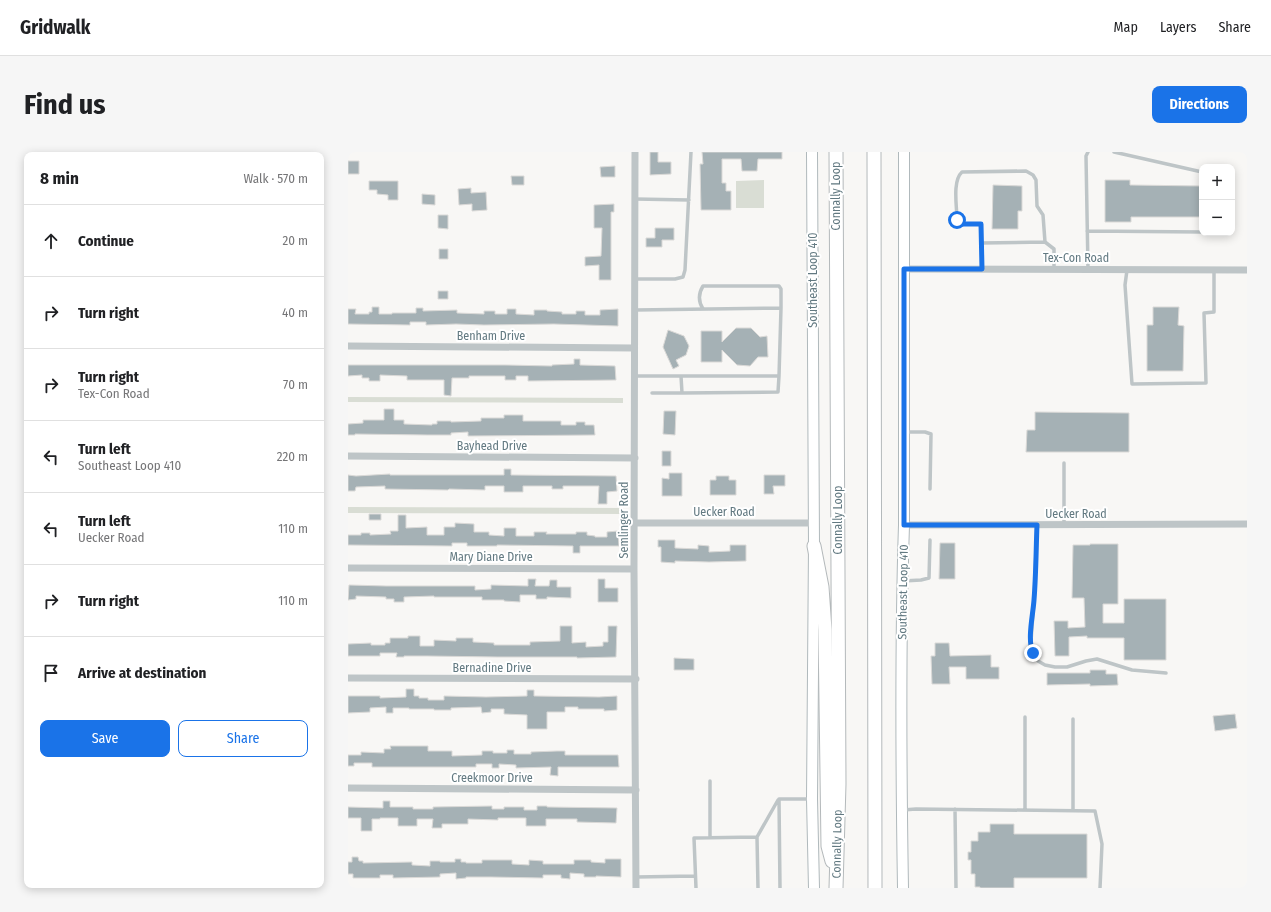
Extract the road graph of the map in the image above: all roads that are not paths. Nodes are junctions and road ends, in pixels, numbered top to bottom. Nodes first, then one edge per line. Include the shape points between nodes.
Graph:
1 (635, 152) edge
2 (691, 152) edge
3 (812, 152) edge
4 (836, 152) edge
5 (874, 152) edge
6 (904, 152) edge
7 (1088, 152) edge
8 (1114, 152) edge
9 (1199, 171) edge
10 (635, 199) junction
11 (689, 200) junction
12 (1087, 231) junction
13 (1199, 232) edge
14 (1045, 242) junction
15 (982, 243) junction
16 (904, 269) junction
17 (982, 269) junction
18 (1054, 269) junction
19 (1088, 270) junction
20 (1127, 270) junction
21 (1214, 270) junction
22 (1247, 270) edge
23 (634, 280) junction
24 (781, 308) junction
25 (703, 309) junction
26 (634, 310) junction
27 (348, 346) edge
28 (634, 348) junction
29 (634, 376) junction
30 (681, 376) junction
31 (779, 376) junction
32 (652, 393) dead end
33 (682, 393) junction
34 (904, 432) junction
35 (348, 456) edge
36 (635, 458) junction
37 (1064, 463) dead end
38 (930, 489) dead end
39 (635, 523) junction
40 (814, 523) junction
41 (1247, 524) edge
42 (904, 525) junction
43 (1037, 525) junction
44 (1064, 525) junction
45 (930, 540) dead end
46 (814, 546) junction
47 (348, 568) edge
48 (634, 569) junction
49 (902, 581) junction
50 (1166, 673) dead end
51 (348, 678) edge
52 (636, 679) junction
53 (1025, 718) dead end
54 (1073, 719) dead end
55 (710, 781) dead end
56 (348, 788) edge
57 (636, 790) junction
58 (779, 799) junction
59 (812, 799) junction
60 (955, 809) junction
61 (902, 810) junction
62 (1025, 810) junction
63 (1073, 810) junction
64 (757, 837) junction
65 (710, 838) junction
66 (636, 876) junction
67 (695, 876) junction
68 (836, 882) edge
69 (636, 888) edge
70 (696, 888) edge
71 (758, 888) edge
72 (780, 888) edge
73 (814, 888) edge
74 (875, 888) edge
75 (903, 888) edge
76 (956, 888) edge
77 (1100, 888) edge

1 - 10 street, Semlinger Road
2 - 11 lane
3 - 40 main road, Southeast Loop 410
4 - 68 highway, Connally Loop via 839,776
5 - 74 highway
6 - 16 main road, Southeast Loop 410
7 - 12 lane
8 - 9 lane
10 - 11 lane
10 - 23 street, Semlinger Road
11 - 23 lane via 683,277 675,280
12 - 13 lane
12 - 19 lane
14 - 15 lane
14 - 15 lane via 1043,215 1037,206 1036,180 1033,175 1026,171 962,172 956,182 957,220 961,224 981,224
14 - 18 lane via 1054,249
15 - 17 lane
16 - 17 street, Tex-Con Road
16 - 34 main road, Southeast Loop 410
17 - 18 street, Tex-Con Road
18 - 19 street, Tex-Con Road
19 - 20 street, Tex-Con Road
20 - 21 street, Tex-Con Road
20 - 21 lane via 1125,285 1132,384 1206,382 1204,313 1214,312
21 - 22 street, Tex-Con Road
23 - 26 street, Semlinger Road
24 - 25 lane
24 - 25 lane via 779,286 703,286 699,293
24 - 31 lane
25 - 26 lane
26 - 28 street, Semlinger Road
27 - 28 street, Benham Drive
28 - 29 street, Semlinger Road
29 - 30 lane
29 - 36 street, Semlinger Road
30 - 31 lane
30 - 33 lane
31 - 33 lane via 778,392
32 - 33 lane
34 - 38 lane via 931,434
34 - 42 main road, Southeast Loop 410
35 - 36 street, Bayhead Drive
36 - 39 street, Semlinger Road
37 - 44 lane
39 - 40 street, Uecker Road
39 - 48 street, Semlinger Road
40 - 46 main road, Southeast Loop 410
41 - 44 street, Uecker Road
42 - 43 street, Uecker Road
42 - 49 main road, Southeast Loop 410
43 - 44 street, Uecker Road
43 - 50 lane via 1031,649 1038,661 1045,665 1067,667 1097,659 1132,670
45 - 49 lane via 929,578
46 - 59 main road, Southeast Loop 410
46 - 68 highway via 822,587 825,630 828,846
47 - 48 street, Mary Diane Drive
48 - 52 street, Semlinger Road
49 - 61 main road, Southeast Loop 410
51 - 52 street, Bernadine Drive
52 - 57 street, Semlinger Road
53 - 62 lane
54 - 63 lane
55 - 65 lane
56 - 57 street, Creekmoor Drive
57 - 66 street, Semlinger Road
58 - 59 lane
58 - 64 lane
58 - 72 lane
59 - 73 main road, Southeast Loop 410
60 - 61 lane
60 - 62 lane
60 - 76 lane
61 - 75 main road, Southeast Loop 410
62 - 63 lane
63 - 77 lane via 1095,811 1102,844
64 - 65 lane
64 - 71 lane
65 - 67 lane via 694,838
66 - 67 lane
66 - 69 street, Semlinger Road
67 - 70 lane

